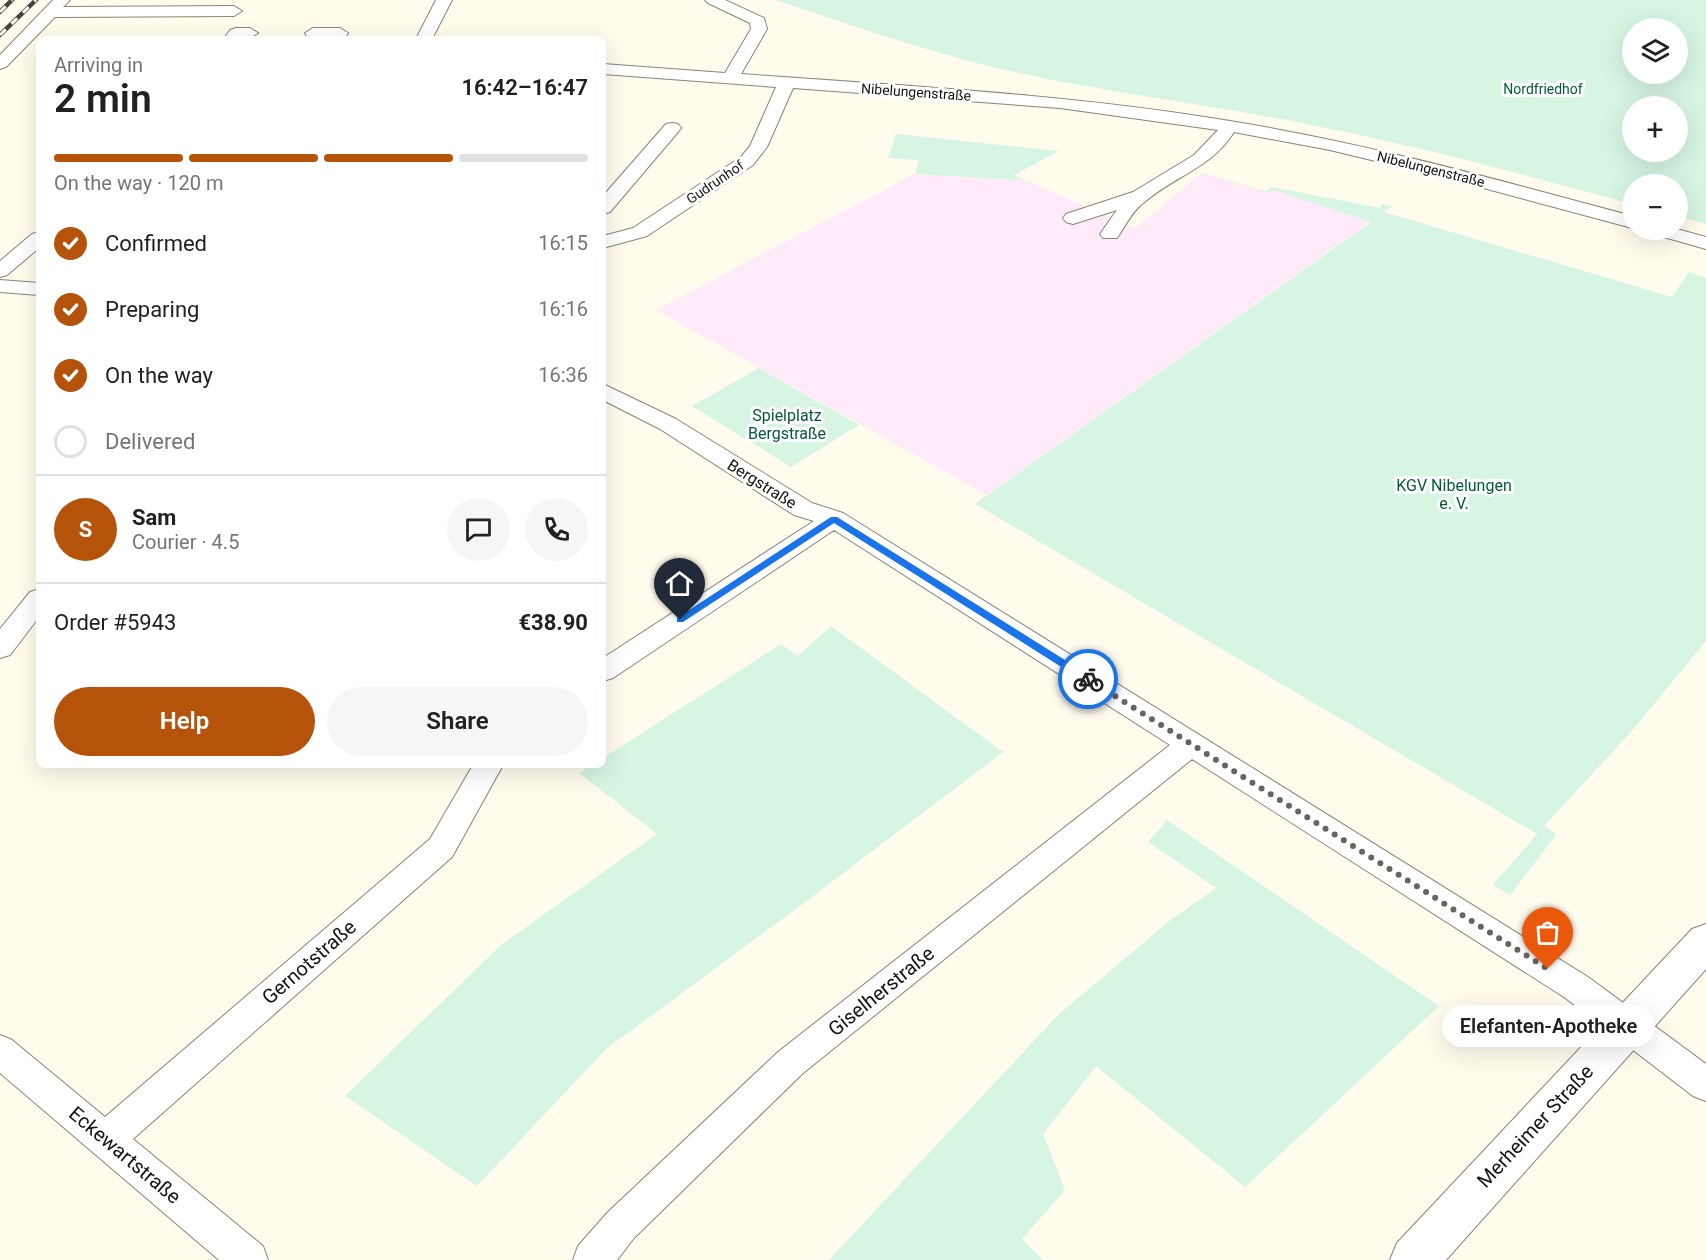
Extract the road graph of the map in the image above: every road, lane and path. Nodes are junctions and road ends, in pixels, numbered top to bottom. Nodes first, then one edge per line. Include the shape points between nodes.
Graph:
1 (62, 0) edge
2 (444, 0) edge
3 (713, 0) edge
4 (238, 6) edge
5 (50, 12) junction
6 (313, 33) dead end
7 (239, 35) edge
8 (338, 36) edge
9 (426, 36) edge
10 (0, 64) edge
11 (606, 69) edge
12 (732, 78) junction
13 (787, 82) junction
14 (1228, 126) junction
15 (672, 128) dead end
16 (1137, 197) junction
17 (606, 205) edge
18 (1073, 218) dead end
19 (1622, 219) edge
20 (1110, 234) dead end
21 (1688, 238) edge
22 (36, 241) edge
23 (606, 241) edge
24 (1706, 243) edge
25 (0, 271) edge
26 (0, 286) edge
27 (36, 290) edge
28 (606, 393) edge
29 (834, 519) junction
30 (36, 602) edge
31 (0, 648) edge
32 (606, 669) edge
33 (1191, 744) junction
34 (486, 768) edge
35 (1706, 941) edge
36 (1627, 1026) junction
37 (0, 1051) edge
38 (1706, 1085) edge
39 (106, 1140) junction
40 (249, 1260) edge
41 (591, 1260) edge
42 (1414, 1260) edge

1 - 5 street
2 - 9 street
3 - 12 street via 758,21 759,29
4 - 5 street
4 - 7 street via 246,19
5 - 10 street
6 - 8 street via 340,33
11 - 12 street, Nibelungenstraße
12 - 13 street, Nibelungenstraße
13 - 14 street, Nibelungenstraße via 1060,103
13 - 23 street, Gudrunhof via 758,147 747,161 640,232
14 - 16 street via 1222,141 1188,167
14 - 19 street, Nibelungenstraße via 1443,171
15 - 17 street
16 - 18 street
16 - 20 street
21 - 24 street
22 - 25 street
26 - 27 street
28 - 29 street, Bergstraße via 668,424 803,509
29 - 32 street
29 - 33 street, Bergstraße
30 - 31 street
33 - 36 street, Bergstraße via 1576,987
33 - 41 street, Giselherstraße via 790,1063 621,1225
34 - 39 street, Gernotstraße via 441,848
35 - 36 main road, Merheimer Straße
36 - 38 street, Bergstraße
36 - 42 main road, Merheimer Straße
37 - 39 street, Eckewartstraße
39 - 40 street, Eckewartstraße

